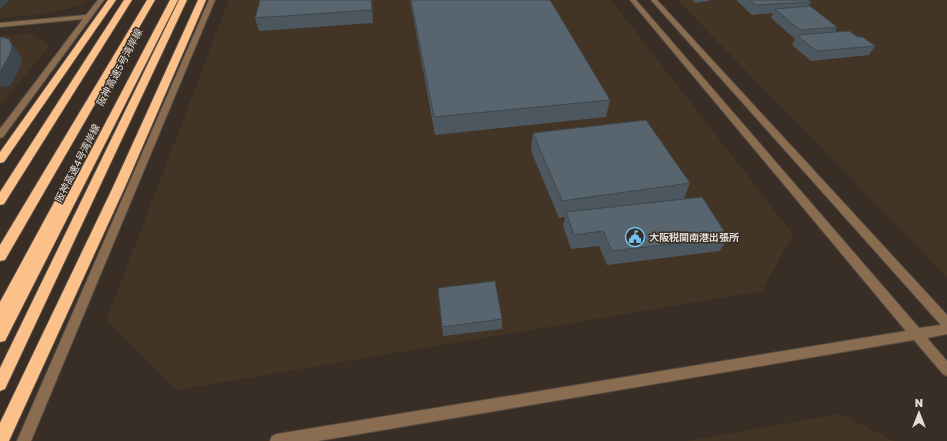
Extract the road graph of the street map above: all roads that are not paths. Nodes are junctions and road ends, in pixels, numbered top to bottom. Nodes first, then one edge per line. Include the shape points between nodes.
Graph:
1 (101, 0) edge
2 (112, 0) edge
3 (128, 0) edge
4 (145, 0) edge
5 (151, 0) edge
6 (169, 0) edge
7 (174, 0) edge
8 (183, 0) edge
9 (202, 0) edge
10 (212, 0) edge
11 (633, 0) edge
12 (654, 0) edge
13 (88, 18) junction
14 (0, 25) edge
15 (0, 135) edge
16 (0, 160) edge
17 (0, 201) edge
18 (0, 240) edge
19 (0, 256) edge
20 (0, 315) edge
21 (947, 323) edge
22 (947, 329) edge
23 (916, 333) junction
24 (0, 336) edge
25 (947, 370) edge
26 (0, 384) edge
27 (0, 441) edge
28 (24, 441) edge
29 (277, 441) edge

1 - 13 street
2 - 16 highway
3 - 17 highway
4 - 18 highway
5 - 19 highway, 阪神高速5号湾岸線
6 - 20 highway, 阪神高速5号湾岸線
7 - 24 highway, 阪神高速4号湾岸線
8 - 26 highway
9 - 27 highway via 129,166
10 - 28 street
11 - 23 street
12 - 21 street
13 - 14 street
13 - 15 street
22 - 23 street
23 - 25 street
23 - 29 street

